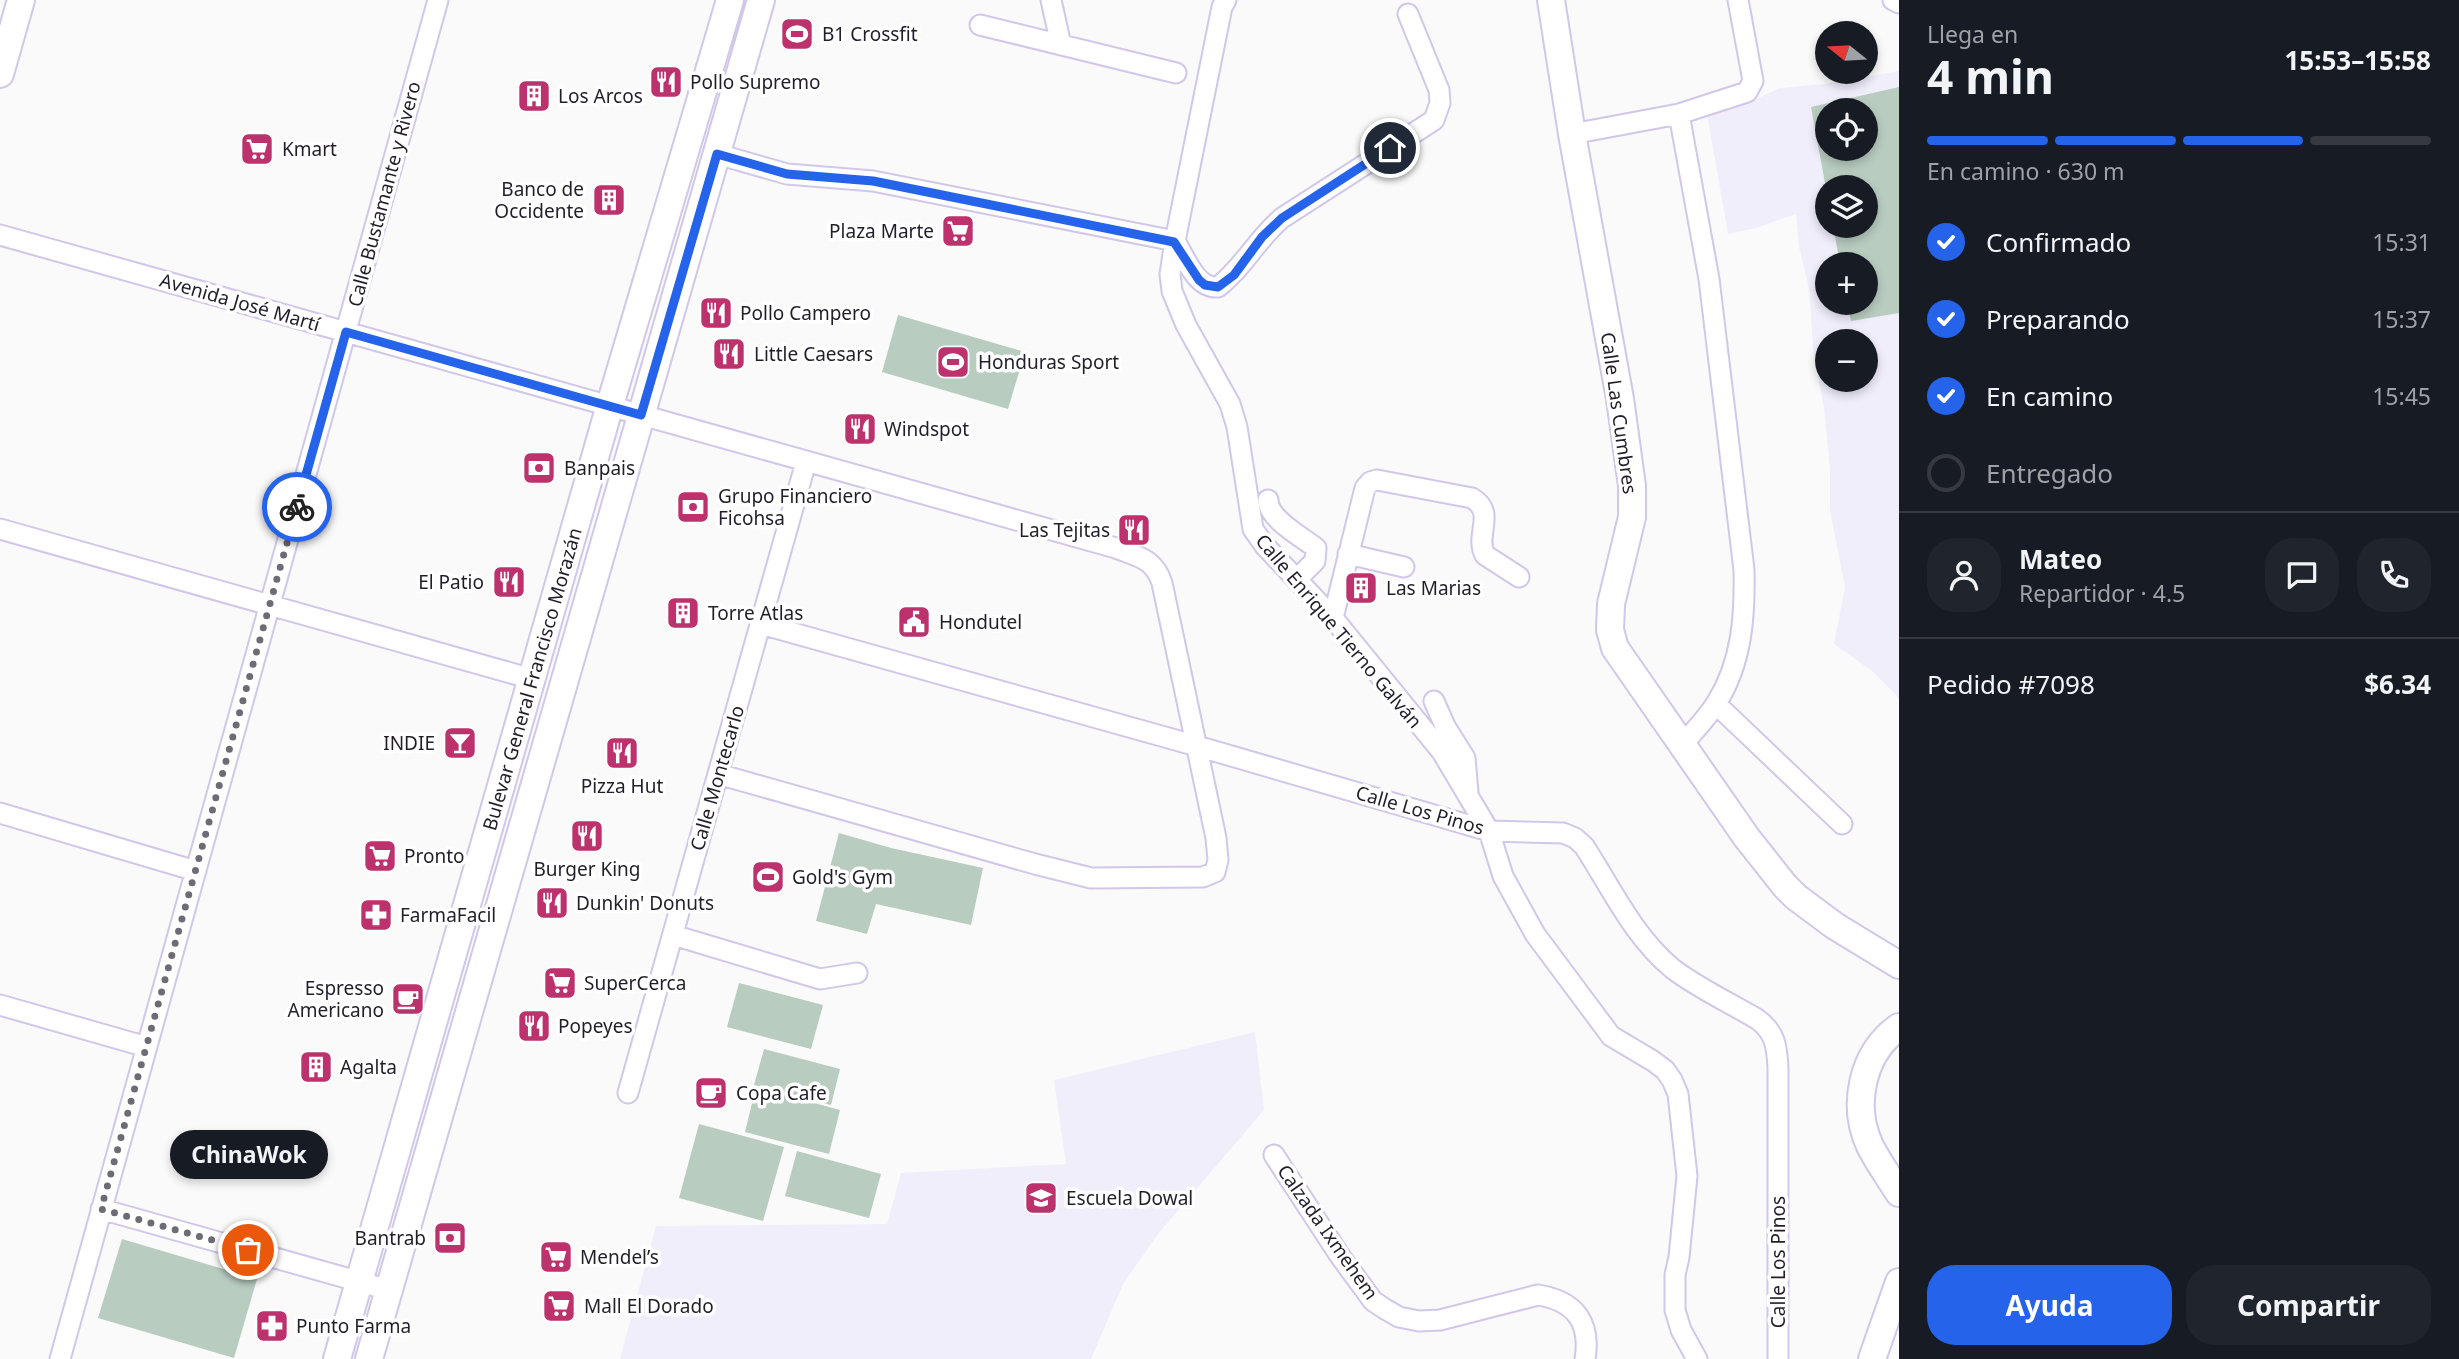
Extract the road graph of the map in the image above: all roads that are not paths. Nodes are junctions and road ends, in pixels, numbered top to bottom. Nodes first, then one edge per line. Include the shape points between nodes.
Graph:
1 (21, 0) edge
2 (438, 0) edge
3 (730, 0) edge
4 (761, 0) edge
5 (1051, 0) edge
6 (1226, 0) edge
7 (1551, 0) edge
8 (1738, 0) edge
9 (1893, 0) edge
10 (1899, 3) edge
11 (1408, 14) dead end
12 (980, 24) dead end
13 (1061, 45) junction
14 (1176, 73) dead end
15 (0, 74) edge
16 (1679, 114) junction
17 (1572, 134) junction
18 (717, 154) junction
19 (0, 235) edge
20 (1174, 242) junction
21 (346, 332) junction
22 (610, 405) junction
23 (641, 415) junction
24 (806, 462) junction
25 (1268, 500) dead end
26 (0, 529) edge
27 (1348, 554) junction
28 (1404, 567) dead end
29 (1519, 578) dead end
30 (1297, 579) junction
31 (270, 605) junction
32 (1333, 618) junction
33 (761, 624) junction
34 (532, 679) junction
35 (1434, 701) dead end
36 (1716, 704) junction
37 (1682, 745) junction
38 (1198, 746) junction
39 (718, 775) junction
40 (1468, 796) junction
41 (0, 813) edge
42 (1842, 824) dead end
43 (1489, 831) junction
44 (196, 872) junction
45 (673, 935) junction
46 (1899, 965) edge
47 (857, 973) dead end
48 (0, 1005) edge
49 (1899, 1027) edge
50 (147, 1047) junction
51 (628, 1093) dead end
52 (1274, 1155) dead end
53 (1899, 1193) edge
54 (101, 1209) junction
55 (359, 1282) junction
56 (1899, 1282) edge
57 (389, 1290) junction
58 (60, 1359) edge
59 (337, 1359) edge
60 (369, 1359) edge
61 (1585, 1359) edge
62 (1697, 1359) edge
63 (1778, 1359) edge
64 (1872, 1359) edge

1 - 15 main road
2 - 21 street, Calle Bustamante y Rivero
3 - 22 main road, Bulevar General Francisco Morazán
4 - 18 main road, Bulevar General Francisco Morazán
5 - 13 street
6 - 20 street, Calle Enrique Tierno Galván
7 - 17 main road, Calle Las Cumbres
8 - 16 street via 1751,87
9 - 10 street
11 - 20 street via 1439,90 1434,120 1282,218 1234,275 1218,287 1199,280
12 - 13 street
13 - 14 street
16 - 17 street
16 - 36 street via 1709,279 1744,570 1745,606 1738,654
17 - 37 main road, Calle Las Cumbres via 1632,485 1632,517 1611,604 1610,630 1615,648
18 - 20 street via 787,174 873,181
18 - 23 main road, Bulevar General Francisco Morazán
19 - 21 street, Avenida José Martí
20 - 30 street, Calle Enrique Tierno Galván via 1172,291 1230,404 1253,529
21 - 22 street, Avenida José Martí
21 - 31 street, Calle Bustamante y Rivero
22 - 23 street, Avenida José Martí
22 - 34 main road, Bulevar General Francisco Morazán
23 - 24 street, Avenida José Martí
23 - 57 main road, Bulevar General Francisco Morazán
24 - 33 street, Calle Montecarlo
24 - 38 street, Avenida José Martí via 1116,548 1148,561 1158,569 1162,583
25 - 30 street via 1273,516 1316,548 1315,561
26 - 31 street
27 - 28 street
27 - 29 street via 1365,488 1377,480 1481,503 1481,549
27 - 32 street
30 - 32 street, Calle Enrique Tierno Galván
31 - 34 street
31 - 44 street, Calle Bustamante y Rivero
32 - 40 street, Calle Enrique Tierno Galván via 1441,752
33 - 38 street, Calle Los Pinos
33 - 39 street, Calle Montecarlo
34 - 55 main road, Bulevar General Francisco Morazán
35 - 40 street via 1465,758
36 - 37 street
36 - 42 street
37 - 46 main road, Calle Las Cumbres via 1747,838 1796,897
38 - 39 street, Avenida José Martí via 1218,860 1215,872 1203,877 1091,878
38 - 43 street, Calle Los Pinos
39 - 45 street, Calle Montecarlo
40 - 43 street, Calle Enrique Tierno Galván
41 - 44 street
43 - 62 street, Calle Enrique Tierno Galván via 1503,876 1535,934 1611,1036 1665,1070 1678,1094 1687,1175 1675,1310
43 - 63 street, Calle Los Pinos via 1563,833 1575,838 1629,919 1662,958 1769,1028 1778,1068
44 - 50 street, Calle Bustamante y Rivero
45 - 47 street via 820,979
45 - 51 street, Calle Montecarlo
48 - 50 street
49 - 53 main road via 1869,1063 1861,1102 1870,1145
50 - 54 street, Calle Bustamante y Rivero
52 - 61 street, Calzada Ixmehem via 1340,1256 1373,1301 1385,1309 1399,1317 1440,1320 1538,1295 1552,1297 1577,1314 1584,1325
54 - 55 street
54 - 58 street, Calle Bustamante y Rivero
55 - 57 street
55 - 59 main road, Bulevar General Francisco Morazán
56 - 64 main road
57 - 60 main road, Bulevar General Francisco Morazán

